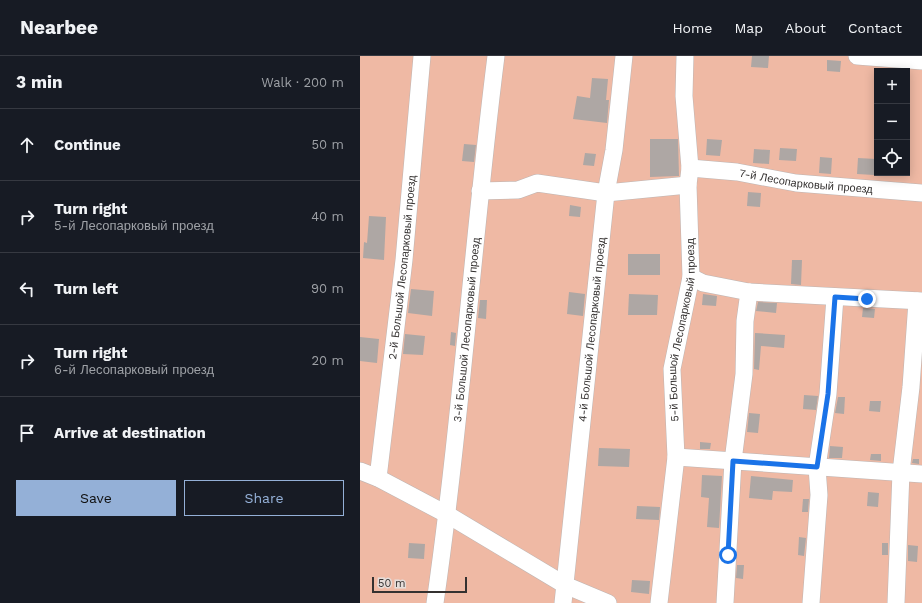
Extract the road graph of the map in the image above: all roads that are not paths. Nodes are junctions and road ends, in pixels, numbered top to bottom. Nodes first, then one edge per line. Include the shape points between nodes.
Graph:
1 (422, 56) edge
2 (496, 56) edge
3 (624, 56) edge
4 (685, 56) edge
5 (857, 56) edge
6 (922, 61) edge
7 (689, 176) junction
8 (480, 190) junction
9 (606, 193) junction
10 (922, 193) edge
11 (691, 277) junction
12 (749, 292) junction
13 (835, 297) junction
14 (919, 301) edge
15 (676, 457) junction
16 (733, 461) junction
17 (817, 467) junction
18 (360, 471) edge
19 (901, 472) junction
20 (922, 474) edge
21 (378, 478) junction
22 (448, 515) junction
23 (565, 585) junction
24 (435, 603) edge
25 (563, 603) edge
26 (608, 603) edge
27 (659, 603) edge
28 (725, 603) edge
29 (811, 603) edge
30 (896, 603) edge

1 - 21 street, 2-й Большой Лесопарковый проезд via 404,260
2 - 8 street, 3-й Большой Лесопарковый проезд
3 - 9 street, 4-й Большой Лесопарковый проезд via 614,150
4 - 7 street, 5-й Большой Лесопарковый проезд via 684,96
5 - 6 street
7 - 9 street, 7-й Лесопарковый проезд
7 - 10 street, 7-й Лесопарковый проезд via 737,172 796,183
7 - 11 street, 5-й Большой Лесопарковый проезд
8 - 9 street, 7-й Лесопарковый проезд via 518,190 537,183
8 - 22 street, 3-й Большой Лесопарковый проезд
9 - 23 street, 4-й Большой Лесопарковый проезд
11 - 12 street via 703,283
11 - 15 street, 5-й Большой Лесопарковый проезд via 672,370
12 - 13 street
12 - 16 street via 745,321 744,374
13 - 14 street
13 - 17 street via 828,394
14 - 19 street
15 - 16 street
15 - 27 street, 5-й Большой Лесопарковый проезд
16 - 17 street
16 - 28 street
17 - 19 street
17 - 29 street via 819,495
18 - 21 street
19 - 20 street
19 - 30 street
21 - 22 street
22 - 23 street
22 - 24 street, 3-й Большой Лесопарковый проезд
23 - 25 street, 4-й Большой Лесопарковый проезд
23 - 26 street

